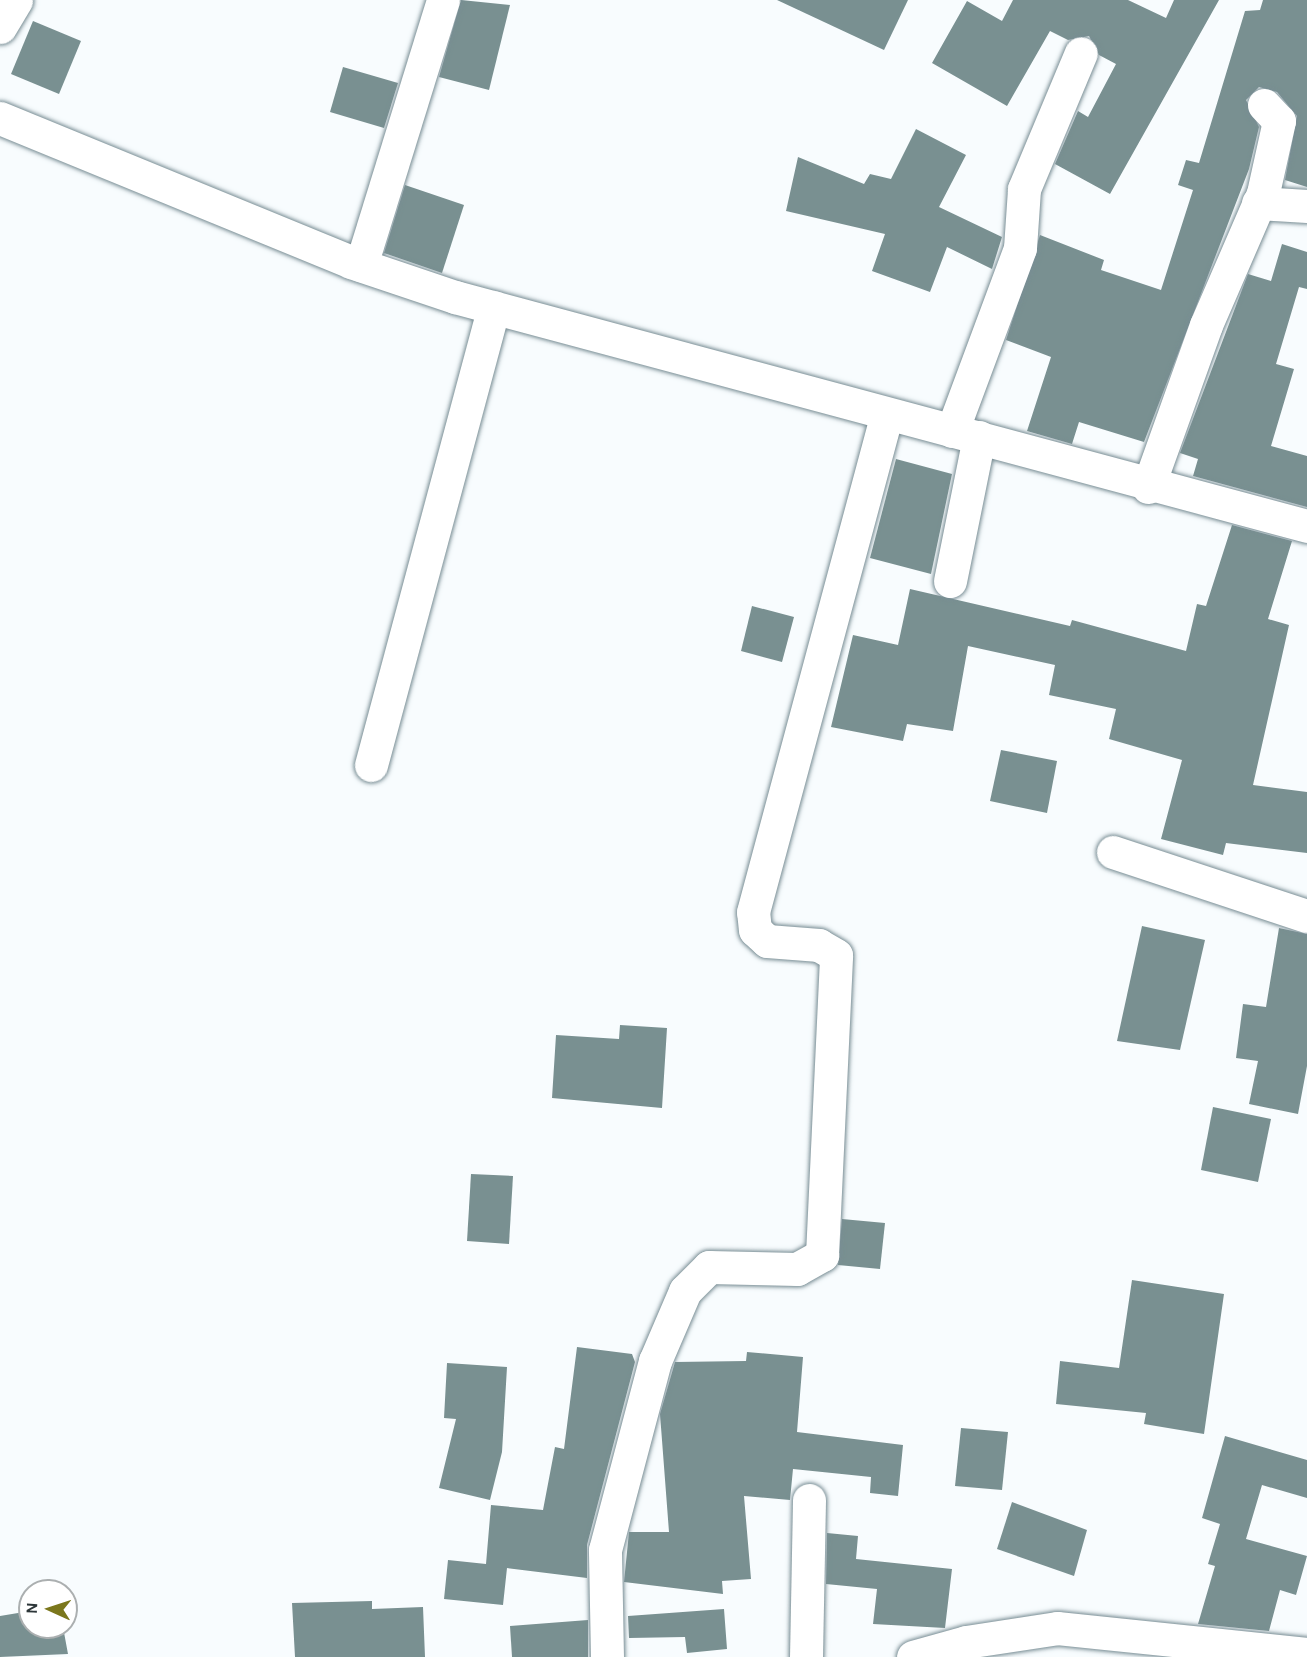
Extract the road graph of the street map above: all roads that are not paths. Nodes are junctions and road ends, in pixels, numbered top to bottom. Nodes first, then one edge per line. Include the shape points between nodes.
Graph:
1 (16, 0) edge
2 (443, 0) edge
3 (0, 27) edge
4 (1081, 53) dead end
5 (1264, 105) dead end
6 (0, 118) edge
7 (1258, 203) junction
8 (1307, 206) edge
9 (362, 265) junction
10 (494, 307) junction
11 (886, 417) junction
12 (966, 434) junction
13 (1148, 487) junction
14 (1307, 526) edge
15 (950, 581) dead end
16 (371, 765) dead end
17 (1113, 852) dead end
18 (1307, 916) edge
19 (809, 1500) dead end
20 (1160, 1647) edge
21 (1307, 1654) edge
22 (607, 1657) edge
23 (806, 1657) edge
24 (913, 1657) edge

1 - 3 street
2 - 9 street
4 - 12 street via 1024,189 1020,248
5 - 7 street via 1279,121
6 - 9 street
7 - 8 street
7 - 13 street via 1206,325
9 - 10 street
10 - 11 street
10 - 16 street
11 - 12 street
11 - 22 street via 753,912 755,930 767,941 819,945 836,955 822,1254 797,1269 709,1267 685,1291 655,1361 604,1550
12 - 13 street
12 - 15 street
13 - 14 street
17 - 18 street
19 - 23 street
20 - 21 street
20 - 24 street via 1057,1628 966,1642

